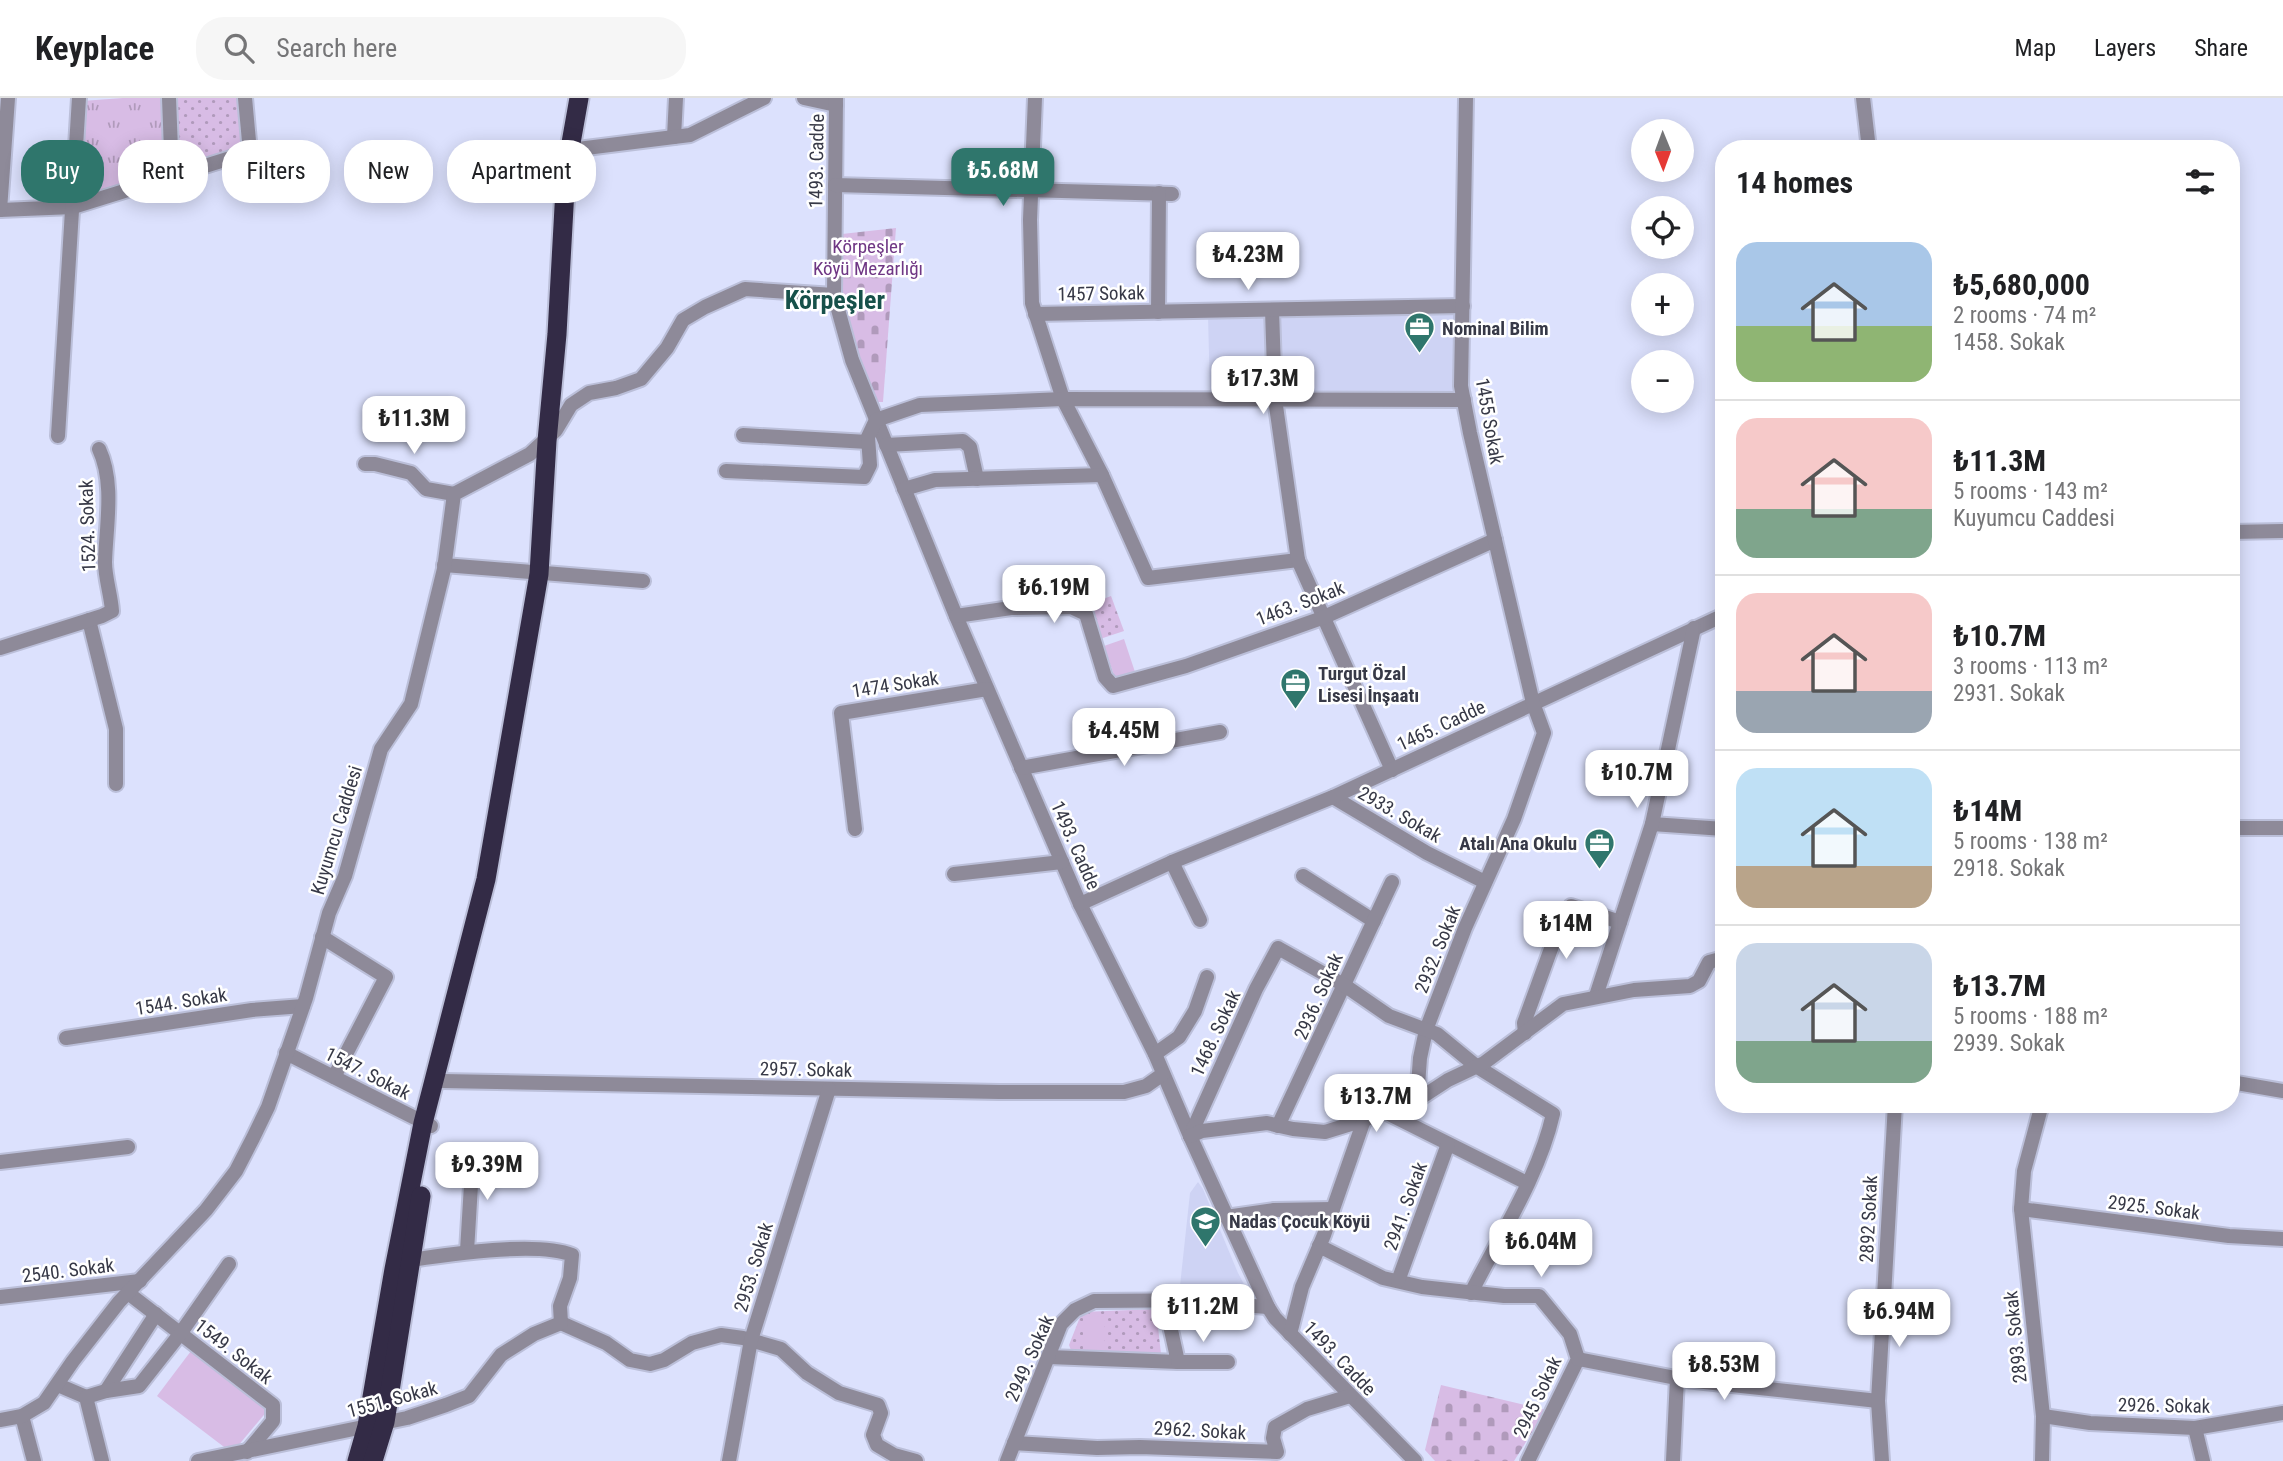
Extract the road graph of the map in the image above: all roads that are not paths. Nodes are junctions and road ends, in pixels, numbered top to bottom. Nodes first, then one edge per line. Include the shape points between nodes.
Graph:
1 (8, 98) edge
2 (79, 98) edge
3 (169, 98) edge
4 (245, 98) edge
5 (579, 98) edge
6 (588, 98) edge
7 (676, 98) edge
8 (764, 98) edge
9 (804, 98) edge
10 (1035, 98) edge
11 (1466, 98) edge
12 (1863, 98) edge
13 (836, 102) edge
14 (674, 137) junction
15 (171, 140) edge
16 (580, 140) edge
17 (1868, 140) edge
18 (596, 147) edge
19 (208, 165) edge
20 (835, 185) junction
21 (1031, 191) junction
22 (118, 193) edge
23 (571, 203) edge
24 (72, 207) junction
25 (0, 210) edge
26 (834, 295) junction
27 (1463, 306) junction
28 (1272, 310) junction
29 (1158, 312) junction
30 (1035, 314) junction
31 (1063, 399) junction
32 (1275, 399) junction
33 (1464, 400) junction
34 (876, 421) junction
35 (551, 435) junction
36 (743, 435) dead end
37 (58, 436) dead end
38 (868, 442) junction
39 (886, 445) junction
40 (99, 449) dead end
41 (365, 464) dead end
42 (726, 471) dead end
43 (1102, 475) junction
44 (977, 479) junction
45 (904, 489) junction
46 (454, 494) junction
47 (2283, 530) edge
48 (2240, 532) edge
49 (1495, 540) junction
50 (1298, 560) junction
51 (444, 565) junction
52 (543, 574) junction
53 (643, 581) dead end
54 (956, 616) junction
55 (1322, 618) junction
56 (1715, 619) edge
57 (89, 620) junction
58 (1694, 628) junction
59 (0, 648) edge
60 (987, 689) junction
61 (1533, 703) junction
62 (1220, 732) dead end
63 (1021, 768) junction
64 (1392, 769) junction
65 (116, 784) dead end
66 (1334, 797) junction
67 (1514, 819) joint
68 (1652, 824) junction
69 (1715, 828) edge
70 (2240, 828) edge
71 (2283, 828) edge
72 (855, 829) dead end
73 (1062, 862) junction
74 (1172, 862) junction
75 (954, 874) dead end
76 (1303, 876) dead end
77 (1392, 882) dead end
78 (1485, 882) junction
79 (1080, 904) junction
80 (1200, 920) dead end
81 (1374, 921) junction
82 (1620, 922) junction
83 (322, 937) junction
84 (1715, 960) edge
85 (1207, 977) dead end
86 (1344, 985) junction
87 (1596, 996) junction
88 (303, 1006) junction
89 (1426, 1030) junction
90 (1525, 1033) junction
91 (66, 1038) dead end
92 (286, 1053) junction
93 (1156, 1054) junction
94 (1476, 1066) junction
95 (1163, 1074) junction
96 (334, 1077) junction
97 (442, 1081) junction
98 (2240, 1084) edge
99 (829, 1088) junction
100 (2283, 1091) edge
101 (1417, 1099) junction
102 (1385, 1112) junction
103 (1894, 1113) edge
104 (2040, 1113) edge
105 (1364, 1120) junction
106 (427, 1125) junction
107 (1278, 1126) junction
108 (1190, 1136) junction
109 (1448, 1144) junction
110 (128, 1147) dead end
111 (472, 1152) dead end
112 (0, 1162) edge
113 (1527, 1183) junction
114 (1333, 1209) junction
115 (2021, 1209) junction
116 (1226, 1217) junction
117 (2283, 1239) edge
118 (1319, 1246) junction
119 (467, 1251) junction
120 (411, 1259) junction
121 (229, 1264) dead end
122 (140, 1281) junction
123 (1398, 1281) junction
124 (128, 1293) junction
125 (1471, 1293) junction
126 (0, 1297) edge
127 (1161, 1300) junction
128 (1268, 1307) junction
129 (156, 1314) junction
130 (561, 1323) junction
131 (180, 1334) junction
132 (1290, 1334) junction
133 (751, 1340) junction
134 (1049, 1357) junction
135 (1578, 1359) junction
136 (1178, 1362) junction
137 (1228, 1362) dead end
138 (1677, 1378) junction
139 (58, 1385) junction
140 (106, 1391) junction
141 (1350, 1396) junction
142 (86, 1397) junction
143 (1878, 1401) junction
144 (2283, 1413) edge
145 (22, 1416) junction
146 (2043, 1416) junction
147 (0, 1420) edge
148 (376, 1424) junction
149 (2195, 1428) junction
150 (1014, 1443) junction
151 (247, 1452) junction
152 (1278, 1457) edge
153 (34, 1461) edge
154 (102, 1461) edge
155 (198, 1461) edge
156 (357, 1461) edge
157 (373, 1461) edge
158 (729, 1461) edge
159 (916, 1461) edge
160 (1007, 1461) edge
161 (1415, 1461) edge
162 (1528, 1461) edge
163 (1672, 1461) edge
164 (1882, 1461) edge
165 (2042, 1461) edge
166 (2203, 1461) edge

1 - 25 street
2 - 24 street
3 - 15 street
4 - 19 street via 250,152
5 - 35 highway via 566,170
6 - 16 highway
7 - 14 street
8 - 14 street via 690,135
9 - 13 street
10 - 21 street
11 - 27 street, 1455 Sokak
12 - 17 street
13 - 20 street, 1493. Cadde
14 - 18 street
20 - 21 street
20 - 26 street, 1493. Cadde
21 - 29 street via 1165,194
21 - 30 street
22 - 24 street
23 - 35 highway
24 - 25 street
24 - 37 street
26 - 34 street, 1493. Cadde
26 - 35 street via 746,289 705,307 683,320 641,379 589,393 571,405
27 - 28 street, 1457 Sokak
27 - 33 street, 1455 Sokak
28 - 29 street, 1457 Sokak
28 - 32 street
29 - 30 street, 1457 Sokak
30 - 31 street
31 - 32 street
31 - 34 street via 920,405
31 - 43 street
32 - 33 street
32 - 50 street
33 - 49 street, 1455 Sokak
34 - 38 street
34 - 39 street, 1493. Cadde
35 - 46 street via 530,454
35 - 52 highway
36 - 38 street
38 - 42 street via 870,465 864,477
39 - 44 street via 962,441 970,447
39 - 45 street, 1493. Cadde
40 - 57 street, 1524. Sokak via 108,502 105,564 111,611
41 - 46 street via 411,473 426,489
43 - 44 street
43 - 50 street via 1147,578
44 - 45 street via 935,480
45 - 54 street, 1493. Cadde
46 - 51 street, Kuyumcu Caddesi
47 - 48 street
49 - 55 street, 1463. Sokak
49 - 61 street, 1455 Sokak
50 - 55 street
51 - 52 street
51 - 83 street, Kuyumcu Caddesi via 411,705 381,750 345,876
52 - 53 street
52 - 97 highway via 498,882
52 - 106 highway via 486,879
54 - 55 street, 1463. Sokak via 1012,608 1071,607 1086,614 1105,677 1113,686 1186,666
54 - 60 street, 1493. Cadde
55 - 64 street
56 - 58 street, 1465. Cadde
57 - 59 street, 1524. Sokak
57 - 65 street via 116,729
58 - 61 street, 1465. Cadde
58 - 68 street
60 - 63 street, 1493. Cadde
60 - 72 street, 1474 Sokak via 841,712
61 - 64 street, 1465. Cadde
61 - 67 street, 1455 Sokak via 1544,733
62 - 63 street
63 - 73 street, 1493. Cadde
64 - 66 street, 1465. Cadde
66 - 74 street, 1465. Cadde
66 - 78 street, 2933. Sokak
67 - 78 street, 2932. Sokak
68 - 69 street
68 - 82 street
70 - 71 street
73 - 75 street
73 - 79 street, 1493. Cadde
74 - 79 street, 1465. Cadde
74 - 80 street
76 - 81 street
77 - 81 street, 2936. Sokak
78 - 89 street, 2932. Sokak
79 - 93 street, 1493. Cadde
81 - 86 street, 2936. Sokak
82 - 87 street
82 - 90 street via 1571,906 1524,1023
83 - 88 street, Kuyumcu Caddesi
83 - 96 street via 386,977
84 - 87 street via 1690,986
85 - 93 street via 1195,1011 1179,1037
86 - 89 street via 1389,1016
86 - 107 street, 2936. Sokak
86 - 108 street, 1468. Sokak via 1278,948
87 - 90 street via 1563,1004
88 - 91 street, 1544. Sokak
88 - 92 street, Kuyumcu Caddesi
89 - 94 street
89 - 101 street, 2932. Sokak
90 - 94 street
92 - 96 street, 1547. Sokak
92 - 122 street, Kuyumcu Caddesi via 268,1107 236,1171
93 - 95 street, 1493. Cadde
94 - 101 street
94 - 113 street via 1553,1114
95 - 99 street, 2957. Sokak via 1146,1086 1125,1092
95 - 108 street, 1493. Cadde
96 - 106 street, 1547. Sokak
97 - 99 street, 2957. Sokak
97 - 106 highway
98 - 100 street
99 - 133 street, 2953. Sokak
101 - 102 street
102 - 105 street
102 - 109 street
103 - 143 street, 2892 Sokak
104 - 115 street, 2893. Sokak via 2024,1171
105 - 107 street via 1325,1132
105 - 114 street
106 - 120 highway
106 - 148 highway via 394,1269
107 - 108 street via 1267,1123
108 - 116 street, 1493. Cadde
109 - 113 street
109 - 123 street, 2941. Sokak
110 - 112 street
111 - 119 street
113 - 125 street
114 - 116 street
114 - 118 street
115 - 117 street, 2925. Sokak
115 - 146 street, 2893. Sokak
116 - 128 street, 1493. Cadde
118 - 123 street, 2945 Sokak
118 - 132 street
119 - 120 street
119 - 130 street via 536,1250 572,1255
120 - 148 highway
121 - 131 street
122 - 124 street, Kuyumcu Caddesi
122 - 126 street, 2540. Sokak
123 - 125 street, 2945 Sokak
124 - 129 street, 1549. Sokak
124 - 139 street, Kuyumcu Caddesi
125 - 135 street, 2945 Sokak via 1539,1296 1570,1334
127 - 128 street, 2949. Sokak via 1217,1300
127 - 134 street, 2949. Sokak via 1094,1301 1075,1310 1061,1324
127 - 136 street
128 - 132 street, 1493. Cadde
129 - 131 street, 1549. Sokak
129 - 140 street
130 - 133 street via 606,1343 630,1360 650,1364 692,1343 721,1335
130 - 148 street, 1551. Sokak via 501,1354 469,1396
131 - 140 street via 139,1386
131 - 151 street, 1549. Sokak via 273,1405 273,1421
132 - 141 street, 1493. Cadde
133 - 158 street, 2953. Sokak
133 - 159 street via 780,1349 839,1393 878,1405 881,1413 873,1436 877,1445
134 - 136 street
134 - 150 street, 2949. Sokak
135 - 138 street
135 - 162 street, 2945 Sokak
136 - 137 street
138 - 143 street
138 - 163 street
139 - 142 street
139 - 145 street, Kuyumcu Caddesi via 44,1403
140 - 142 street
141 - 152 street, 2962. Sokak via 1307,1409 1275,1427
141 - 161 street, 1493. Cadde
142 - 154 street
143 - 164 street, 2892 Sokak
144 - 149 street, 2926. Sokak
145 - 147 street
145 - 153 street
146 - 149 street, 2926. Sokak
146 - 165 street, 2893. Sokak
148 - 151 street, 1551. Sokak
148 - 156 highway
148 - 157 highway
149 - 166 street
150 - 152 street, 2962. Sokak
150 - 160 street, 2949. Sokak
151 - 155 street, 1551. Sokak

